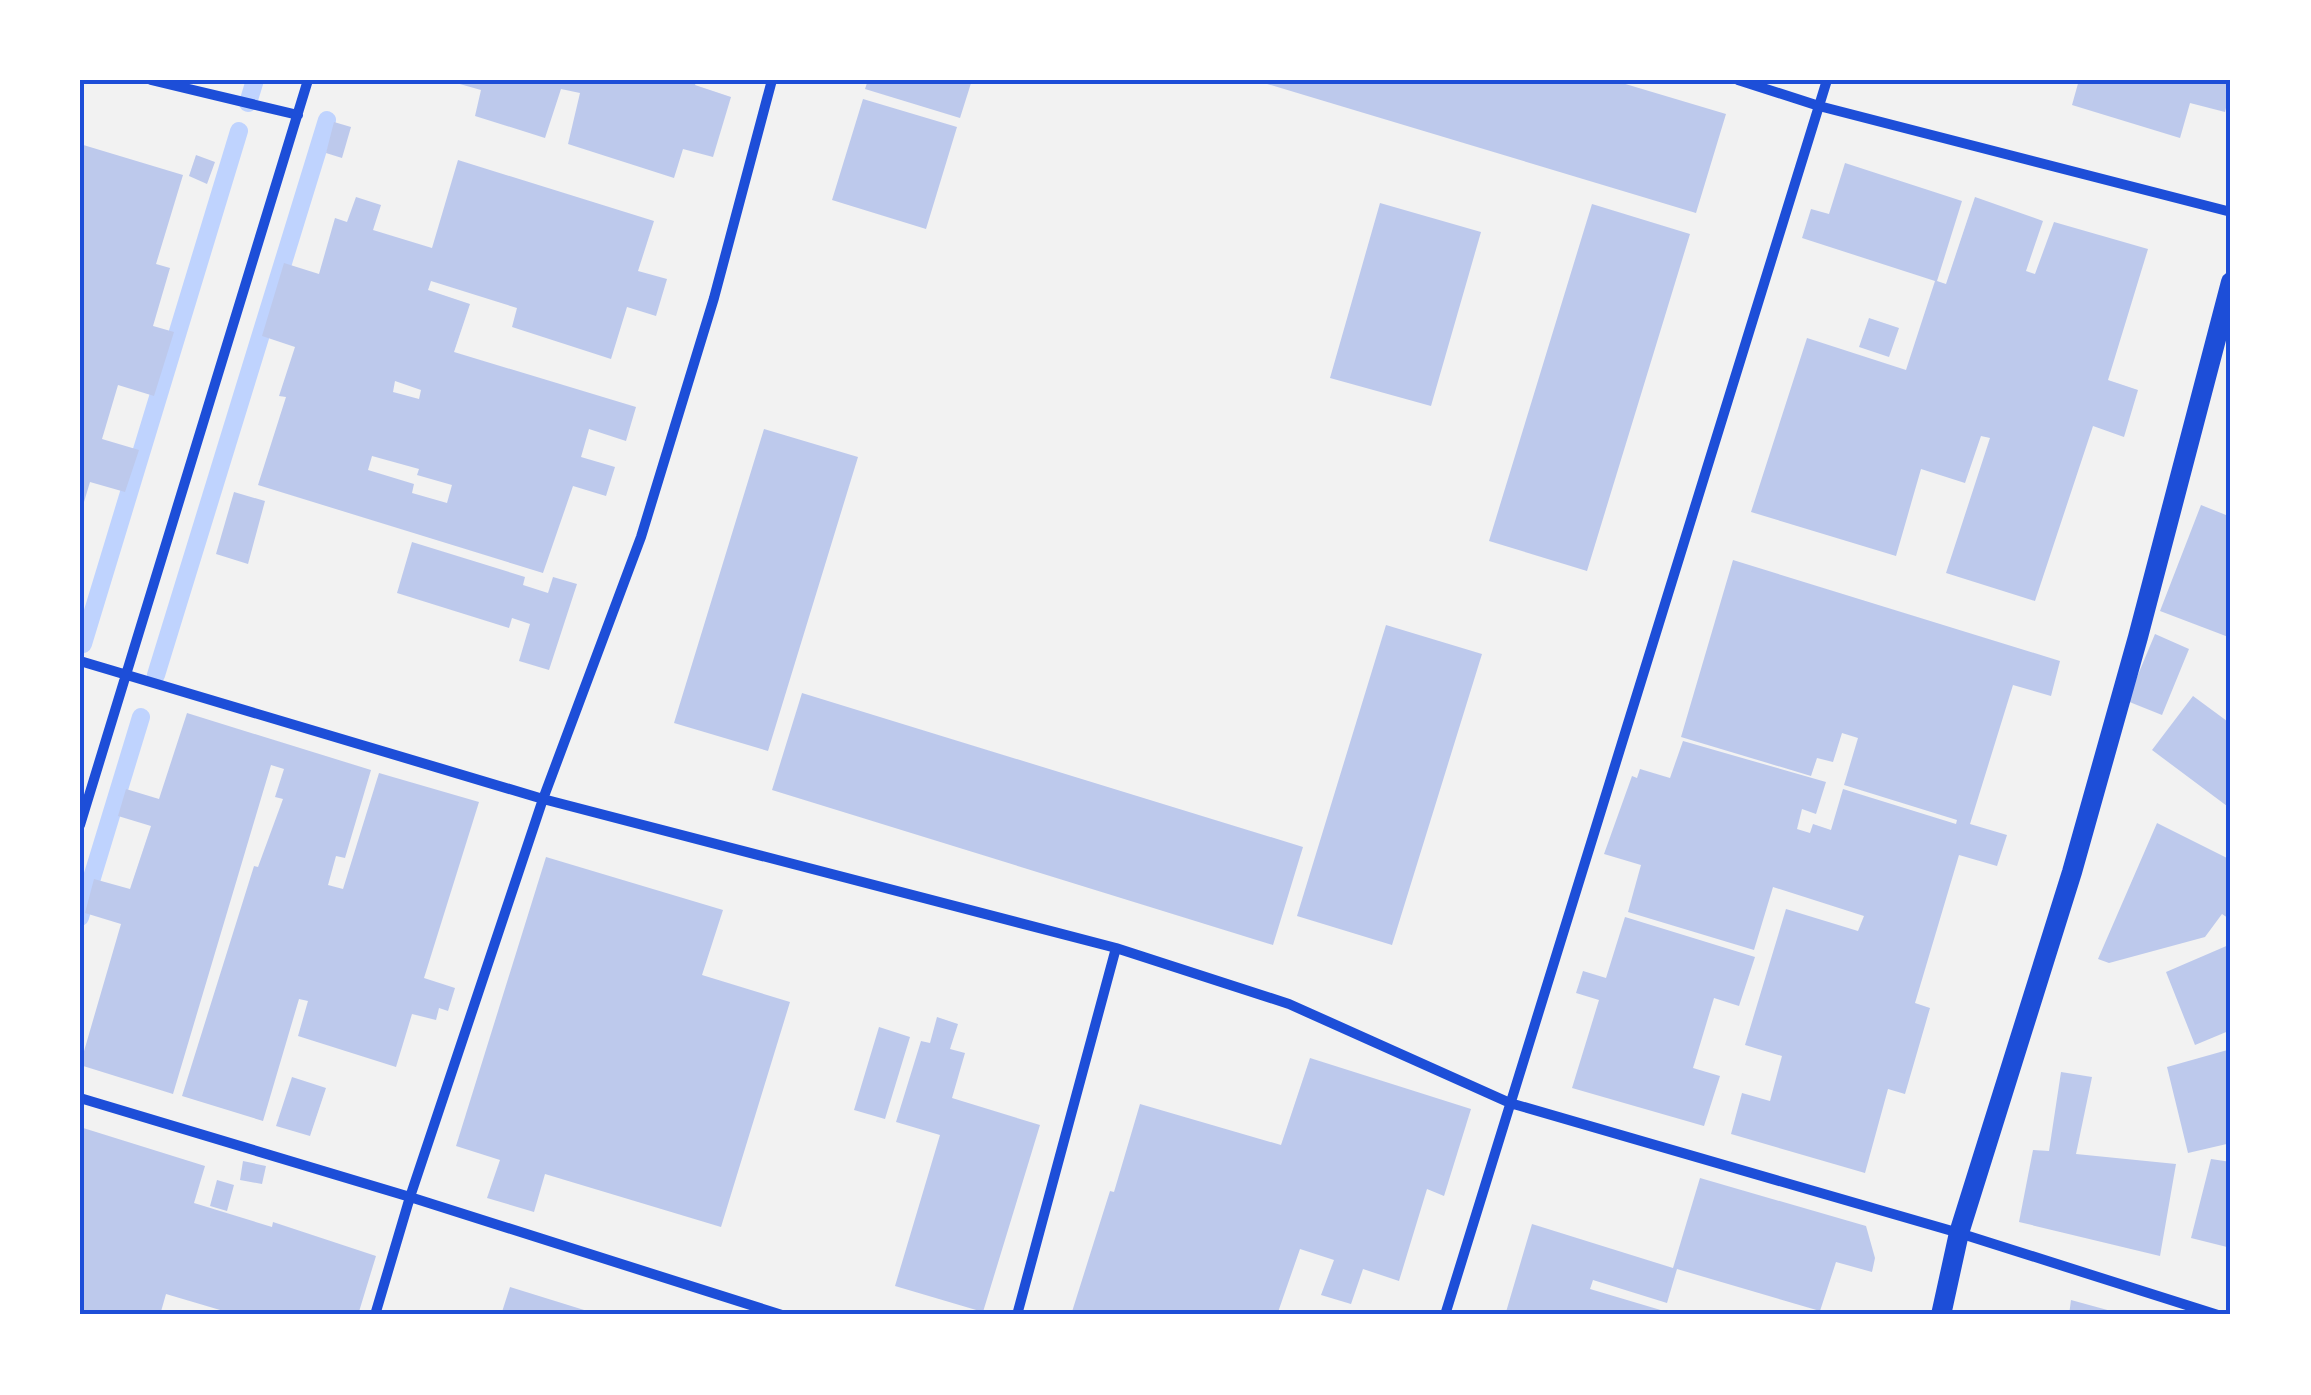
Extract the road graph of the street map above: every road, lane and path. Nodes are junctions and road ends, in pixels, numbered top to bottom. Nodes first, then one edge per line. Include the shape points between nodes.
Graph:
1 (151, 80) edge
2 (308, 80) edge
3 (772, 80) edge
4 (1738, 80) edge
5 (1827, 80) edge
6 (1819, 106) junction
7 (298, 115) junction
8 (2231, 212) edge
9 (2231, 282) edge
10 (80, 661) edge
11 (127, 675) junction
12 (543, 799) junction
13 (80, 824) edge
14 (1116, 948) junction
15 (80, 1098) edge
16 (1510, 1104) junction
17 (410, 1197) junction
18 (1959, 1232) junction
19 (374, 1315) edge
20 (782, 1315) edge
21 (1017, 1315) edge
22 (1446, 1315) edge
23 (1941, 1315) edge
24 (2218, 1315) edge

1 - 7 street
2 - 7 street
3 - 12 street via 640,537
4 - 6 street
5 - 6 street
6 - 8 street
6 - 16 street
7 - 11 street
9 - 18 main road via 2078,854
10 - 11 street
11 - 12 street
11 - 13 street
12 - 14 street
12 - 17 street
14 - 16 street via 1288,1004
14 - 21 street
15 - 17 street
16 - 18 street
16 - 22 street
17 - 19 street
17 - 20 street
18 - 23 main road
18 - 24 street

